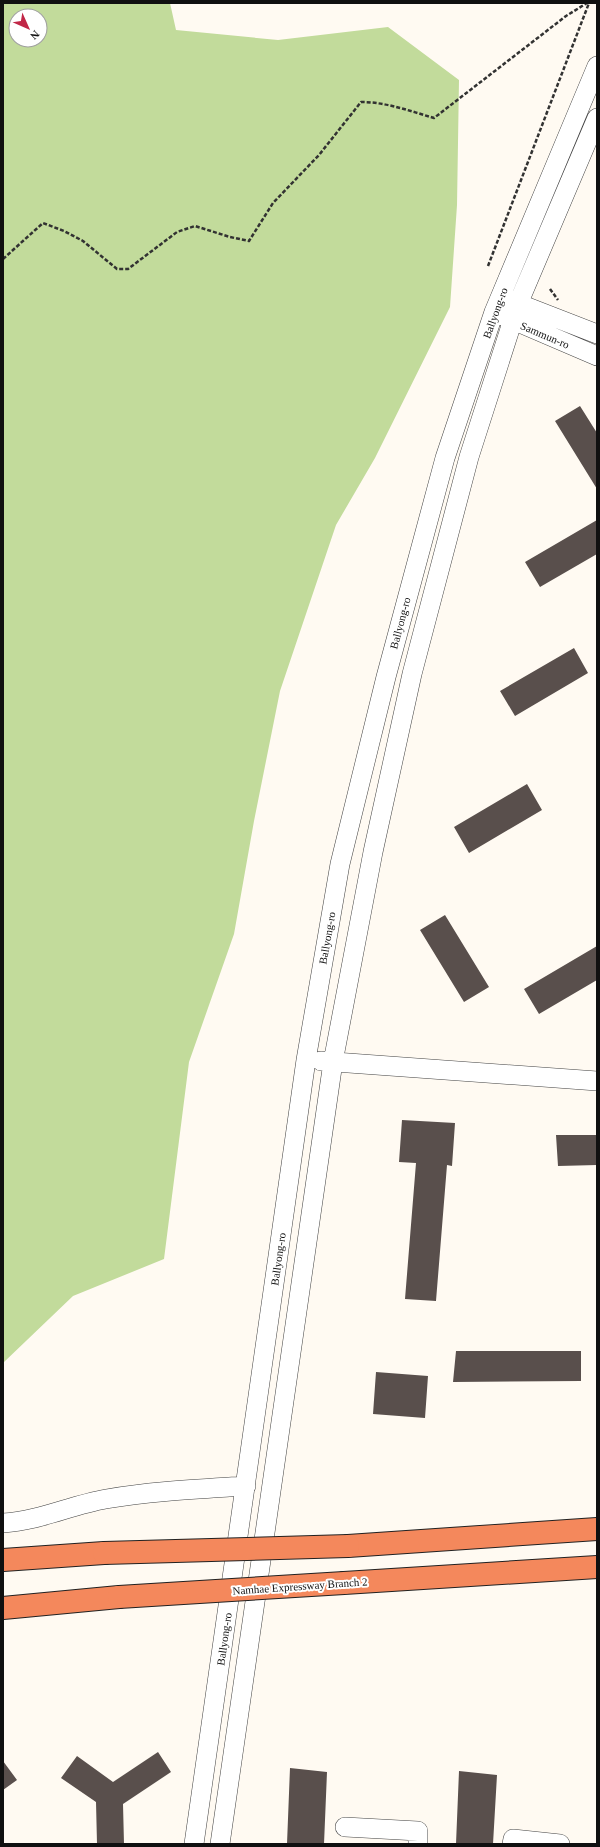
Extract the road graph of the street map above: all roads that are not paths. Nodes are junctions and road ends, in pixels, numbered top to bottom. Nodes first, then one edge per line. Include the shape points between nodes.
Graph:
1 (597, 66) edge
2 (597, 118) edge
3 (497, 304) junction
4 (515, 312) junction
5 (597, 334) edge
6 (597, 356) edge
7 (306, 1060) junction
8 (333, 1062) junction
9 (597, 1081) edge
10 (246, 1486) junction
11 (3, 1523) edge
12 (597, 1529) edge
13 (3, 1560) edge
14 (597, 1567) edge
15 (3, 1608) edge
16 (345, 1827) dead end
17 (194, 1844) edge
18 (220, 1844) edge
19 (418, 1844) edge
20 (512, 1844) edge
21 (560, 1844) edge

1 - 3 street, Ballyong-ro
2 - 4 street, Ballyong-ro
3 - 4 street, Sammun-ro
3 - 7 street, Ballyong-ro via 445,458 386,677 340,864
4 - 5 street, Sammun-ro
4 - 6 street, Sammun-ro
4 - 8 street, Ballyong-ro via 469,457 412,674 373,852
7 - 8 street
7 - 10 street, Ballyong-ro
8 - 9 street
8 - 18 street, Ballyong-ro
10 - 11 street via 179,1490 105,1499 22,1522
10 - 17 street, Ballyong-ro
12 - 13 highway, bridge via 348,1546 104,1553
14 - 15 highway, Namhae Expressway Branch 2, bridge via 119,1597
16 - 19 street via 418,1831
20 - 21 street via 513,1839

